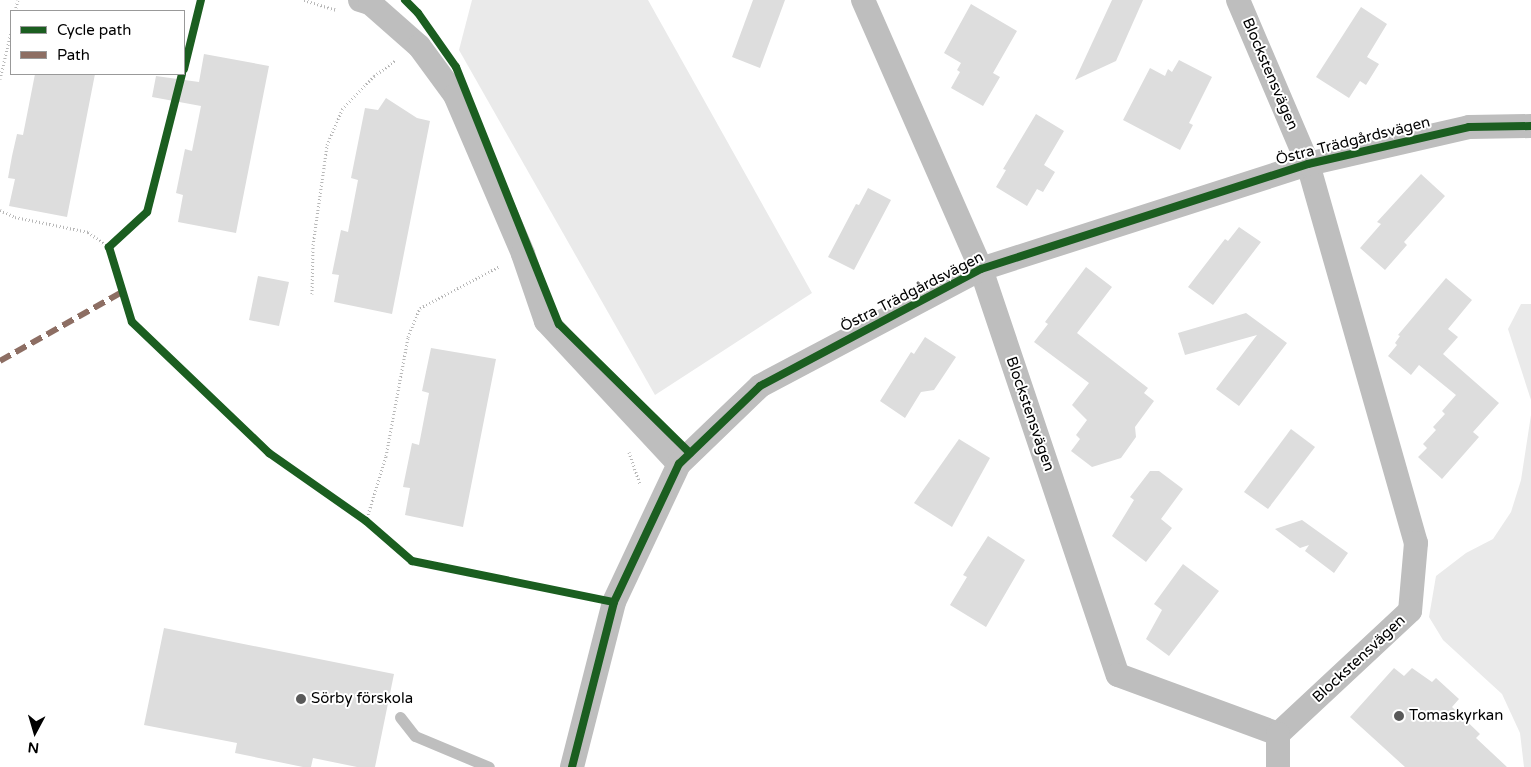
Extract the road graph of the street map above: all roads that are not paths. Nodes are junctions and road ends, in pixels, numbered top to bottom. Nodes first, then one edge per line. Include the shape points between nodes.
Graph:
1 (360, 0) edge
2 (863, 0) edge
3 (1238, 0) edge
4 (1531, 126) edge
5 (1308, 164) junction
6 (981, 269) junction
7 (679, 464) junction
8 (400, 717) dead end
9 (1278, 734) junction
10 (489, 767) edge
11 (572, 767) edge
12 (1278, 767) edge

1 - 7 street via 370,3 419,46 455,95 523,254 546,321
2 - 6 street, Blockstensvägen
3 - 5 street, Blockstensvägen
4 - 5 street, Östra Trädgårdsvägen via 1469,127
5 - 6 street, Östra Trädgårdsvägen
5 - 9 street, Blockstensvägen via 1416,543 1410,611
6 - 7 street, Östra Trädgårdsvägen via 760,386
6 - 9 street, Blockstensvägen via 1118,676
7 - 11 street, Östra Trädgårdsvägen via 614,602
8 - 10 lane via 415,736
9 - 12 street

